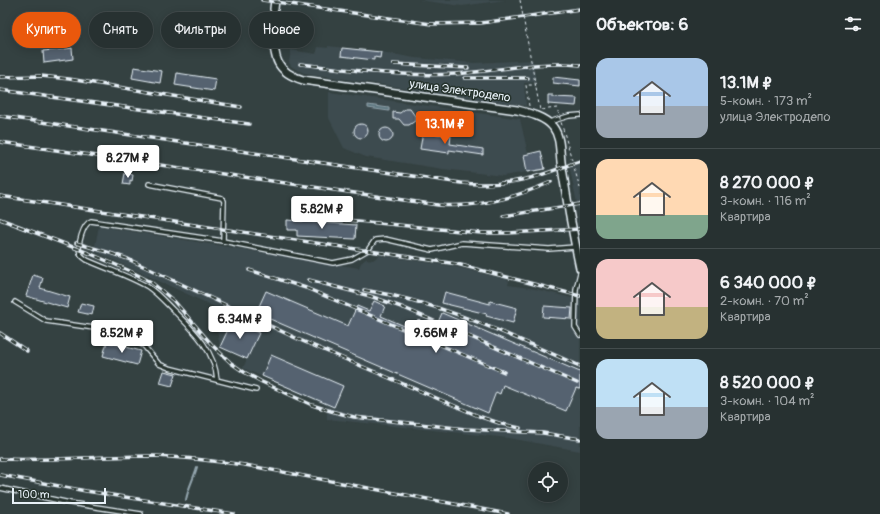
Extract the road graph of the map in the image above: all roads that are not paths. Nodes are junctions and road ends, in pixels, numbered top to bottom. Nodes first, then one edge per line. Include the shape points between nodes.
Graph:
1 (274, 0) edge
2 (274, 9) tunnel mouth
3 (275, 48) edge
4 (580, 115) edge
5 (548, 122) junction
6 (149, 184) dead end
7 (223, 241) junction
8 (575, 247) junction
9 (580, 268) edge
10 (580, 273) edge
11 (15, 302) dead end
12 (580, 335) edge
13 (218, 380) junction
14 (256, 390) dead end
15 (0, 488) edge
16 (141, 514) edge

1 - 2 street
3 - 5 street, улица Электродепо via 279,65 294,78 517,110
4 - 5 lane
5 - 8 street via 556,133 560,146 561,167
6 - 7 lane via 222,198
7 - 8 lane via 333,263 352,259 368,250 375,240 385,239 432,250 462,243 549,249
7 - 13 lane via 91,221 85,225 79,249 87,260 142,284 159,296 203,342 213,360
8 - 9 street
10 - 12 lane via 576,289 575,327
11 - 13 lane via 46,321 94,328 135,341 144,346 152,357 164,366
13 - 14 lane
15 - 16 lane

